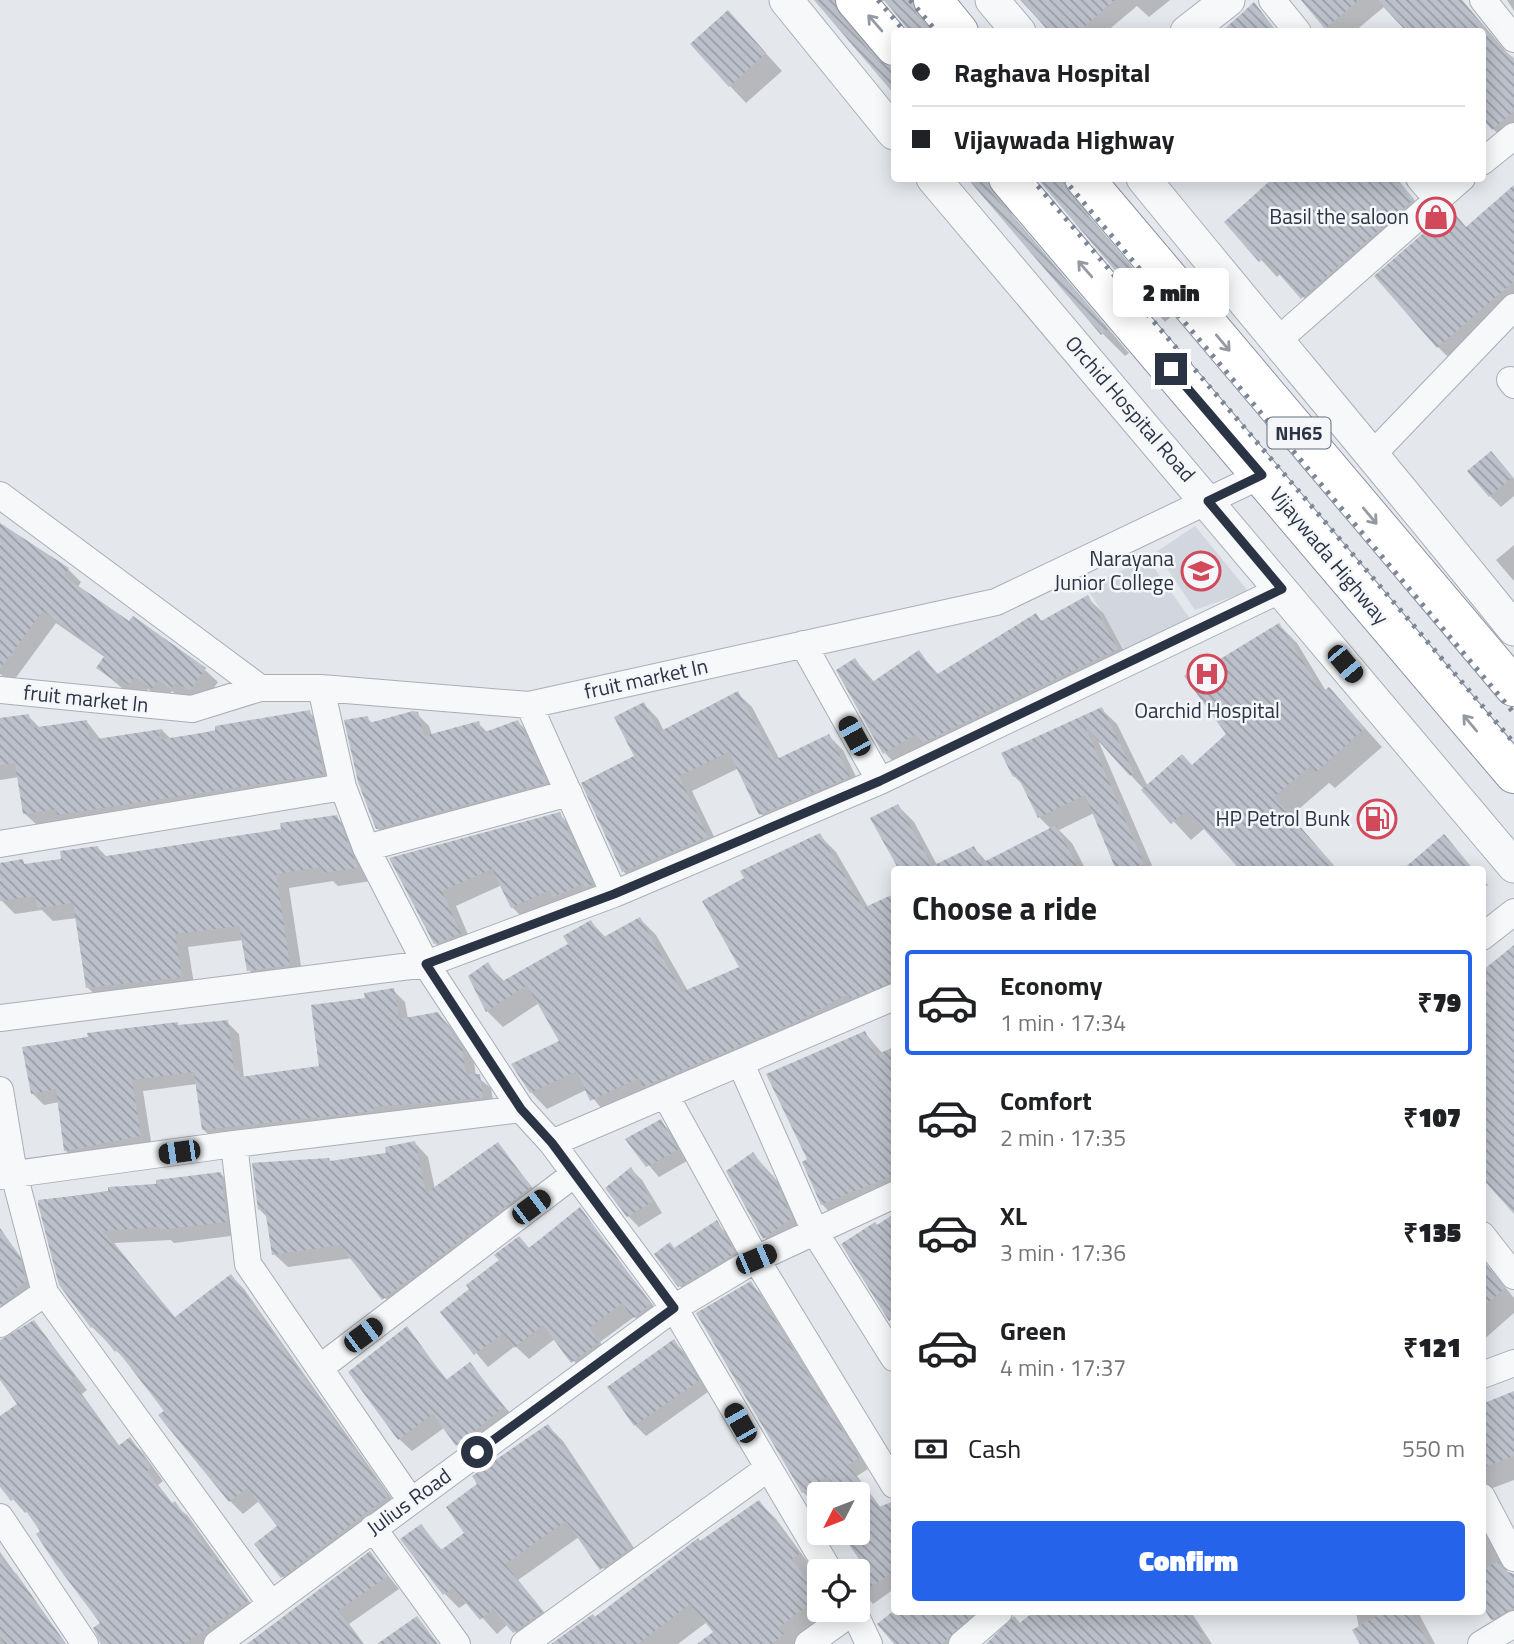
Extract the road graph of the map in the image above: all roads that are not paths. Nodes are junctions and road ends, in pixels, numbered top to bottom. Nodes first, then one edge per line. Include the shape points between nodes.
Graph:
1 (786, 0) edge
2 (855, 0) edge
3 (933, 0) edge
4 (992, 0) edge
5 (1228, 0) edge
6 (1272, 0) edge
7 (1483, 0) edge
8 (956, 28) edge
9 (1016, 28) edge
10 (1192, 28) edge
11 (1295, 28) edge
12 (1514, 39) edge
13 (891, 42) edge
14 (891, 129) edge
15 (1514, 136) edge
16 (1486, 159) edge
17 (936, 182) edge
18 (1011, 182) edge
19 (1087, 182) edge
20 (1146, 182) edge
21 (1422, 182) edge
22 (1457, 182) edge
23 (1437, 199) junction
24 (1514, 307) edge
25 (1276, 342) junction
26 (1373, 454) junction
27 (1262, 475) junction
28 (0, 495) edge
29 (1208, 501) junction
30 (1282, 589) junction
31 (1514, 629) edge
32 (803, 644) junction
33 (1514, 687) edge
34 (260, 688) junction
35 (321, 688) junction
36 (0, 690) edge
37 (529, 705) junction
38 (1514, 775) edge
39 (880, 781) junction
40 (343, 787) junction
41 (569, 793) junction
42 (0, 844) edge
43 (366, 848) junction
44 (1514, 866) edge
45 (614, 894) junction
46 (1514, 912) edge
47 (1486, 934) edge
48 (426, 964) junction
49 (891, 998) edge
50 (0, 1018) edge
51 (741, 1064) junction
52 (0, 1090) edge
53 (666, 1096) junction
54 (521, 1109) junction
55 (552, 1143) junction
56 (234, 1144) junction
57 (7, 1175) edge
58 (573, 1175) junction
59 (891, 1196) edge
60 (816, 1234) junction
61 (1486, 1240) edge
62 (756, 1259) junction
63 (1514, 1276) edge
64 (45, 1293) junction
65 (674, 1308) junction
66 (0, 1324) edge
67 (891, 1353) edge
68 (1514, 1363) edge
69 (321, 1367) junction
70 (1486, 1374) edge
71 (767, 1469) junction
72 (891, 1476) edge
73 (411, 1501) junction
74 (1486, 1505) edge
75 (0, 1517) edge
76 (373, 1528) junction
77 (1514, 1558) edge
78 (822, 1559) edge
79 (271, 1604) junction
80 (994, 1615) edge
81 (839, 1622) edge
82 (859, 1622) edge
83 (1512, 1632) edge
84 (256, 1634) edge
85 (85, 1644) edge
86 (217, 1644) edge
87 (457, 1644) edge
88 (524, 1644) edge
89 (808, 1644) edge
90 (869, 1644) edge
91 (962, 1644) edge
92 (1481, 1644) edge

1 - 14 street
13 -> 2 highway
3 - 8 highway
4 - 9 street
5 - 10 street
6 - 11 street
7 - 12 street
15 - 16 street
17 - 29 street, Orchid Hospital Road
27 -> 18 highway, Vijaywada Highway / NH65
19 -> 33 highway, NH65
20 - 25 street
21 - 23 street
22 - 23 street
23 - 25 street
24 - 26 street
25 - 26 street
26 - 31 street
27 - 29 street, fruit market ln
38 -> 27 highway, Vijaywada Highway / NH65
28 - 34 street
29 - 30 street, Orchid Hospital Road
29 - 32 street, fruit market ln via 996,602
30 - 39 street
30 - 44 street, Orchid Hospital Road
32 - 37 street, fruit market ln
32 - 39 street
34 - 35 street, fruit market ln
34 - 36 street, fruit market ln via 192,709
35 - 37 street, fruit market ln
35 - 40 street
37 - 41 street
39 - 45 street
40 - 42 street
40 - 43 street
41 - 43 street
41 - 45 street
43 - 48 street
45 - 48 street
46 - 47 street
48 - 50 street
48 - 54 street
49 - 51 street
51 - 53 street
51 - 60 street
52 - 57 street
53 - 55 street
53 - 62 street
54 - 55 street
54 - 56 street
55 - 58 street
56 - 57 street
56 - 69 street via 248,1264
57 - 64 street
58 - 65 street
58 - 69 street
59 - 60 street, Julius Road
60 - 62 street, Julius Road
60 - 67 street
61 - 63 street
62 - 65 street, Julius Road
62 - 72 street
64 - 66 street
64 - 79 street
65 - 71 street
65 - 73 street, Julius Road
68 - 70 street
69 - 73 street
71 - 78 street
71 - 88 street
73 - 76 street, Julius Road
74 - 77 street
75 - 85 street
76 - 79 street, Julius Road
76 - 87 street
79 - 84 street, Julius Road
80 - 91 street
81 - 89 street
82 - 90 street
83 - 92 street
84 - 86 street, Julius Road

